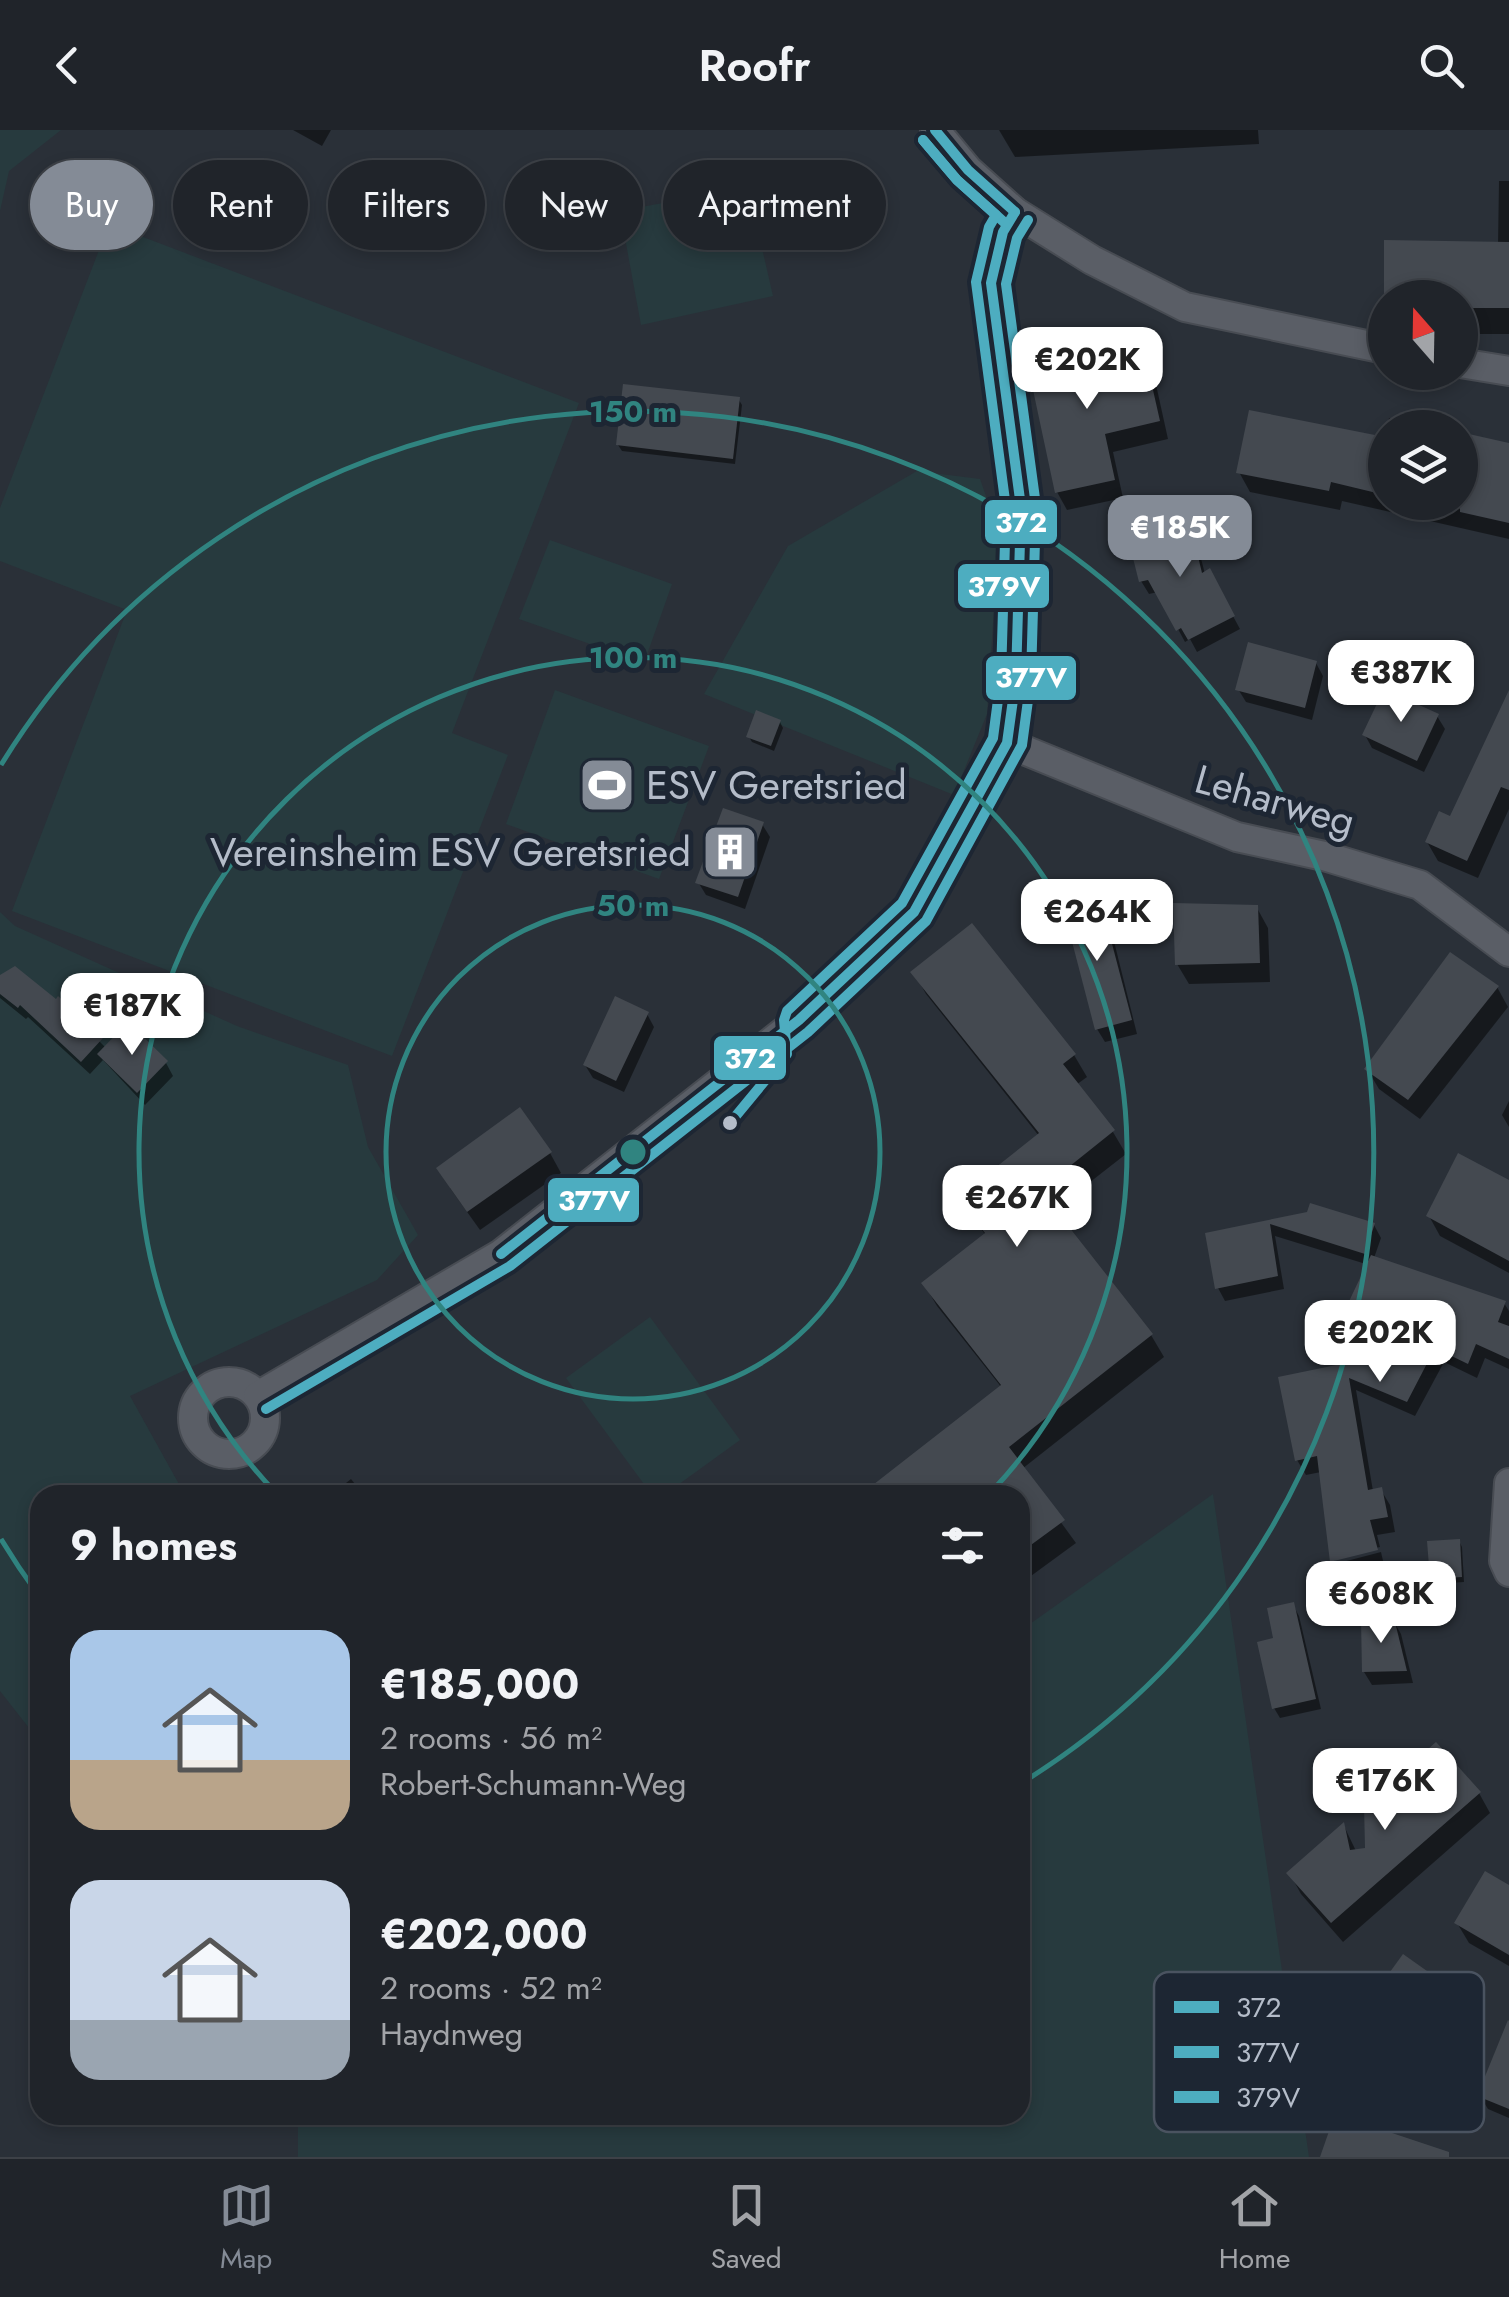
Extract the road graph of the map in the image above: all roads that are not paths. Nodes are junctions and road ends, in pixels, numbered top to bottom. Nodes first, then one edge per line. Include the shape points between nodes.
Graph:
1 (935, 130) edge
2 (1016, 212) junction
3 (1368, 345) edge
4 (1478, 366) edge
5 (1509, 371) edge
6 (1007, 744) junction
7 (1509, 952) edge
8 (258, 1396) dead end
9 (1509, 1483) edge
10 (1509, 1572) edge

1 - 2 street
2 - 3 street via 1186,307
2 - 6 street via 1003,232 992,283 1020,506 1016,678
4 - 5 street
6 - 7 street, Leharweg via 1236,838 1420,885
6 - 8 street via 914,912 799,1020 500,1254
9 - 10 street

